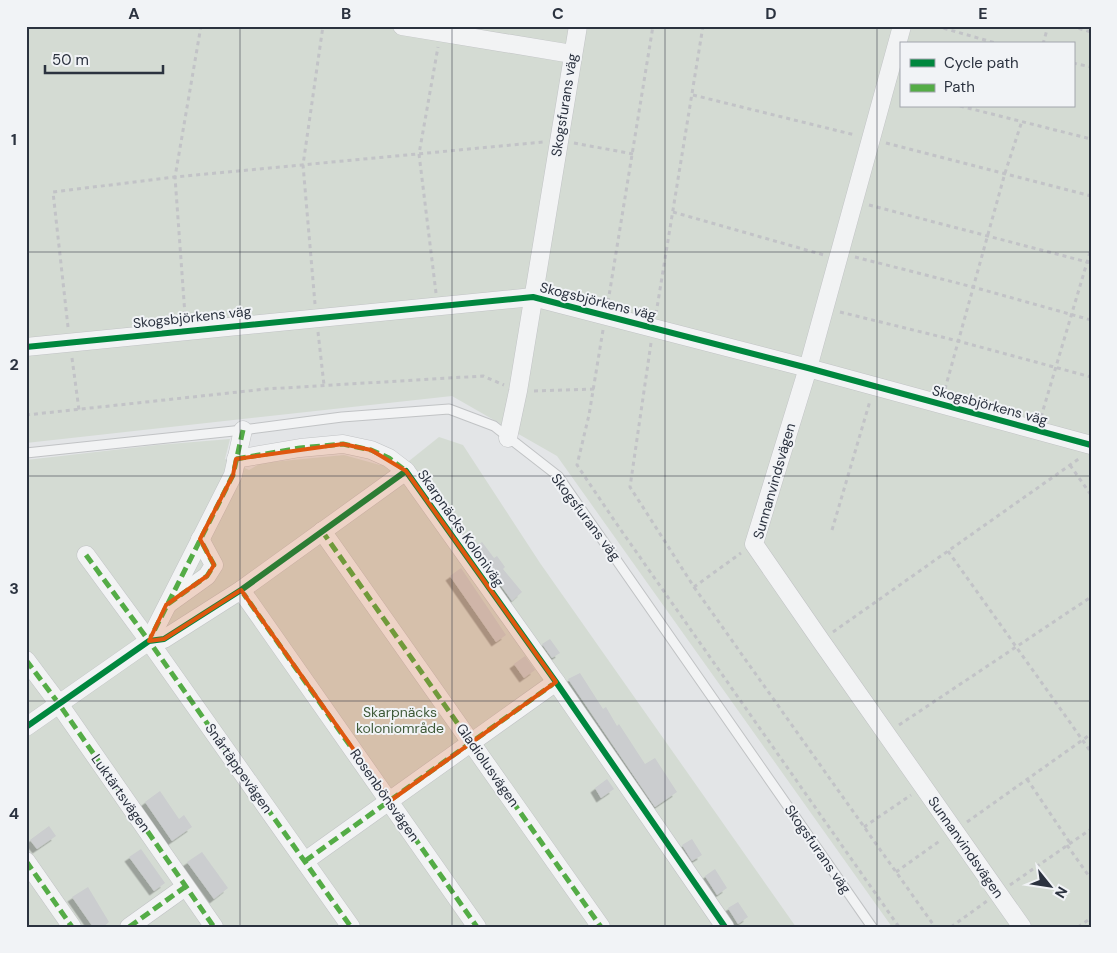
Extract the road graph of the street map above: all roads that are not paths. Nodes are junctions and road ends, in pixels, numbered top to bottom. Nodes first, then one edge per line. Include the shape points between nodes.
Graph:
1 (402, 26) edge
2 (578, 26) edge
3 (902, 26) edge
4 (572, 54) junction
5 (533, 297) junction
6 (26, 347) edge
7 (808, 368) junction
8 (243, 430) junction
9 (508, 438) junction
10 (1087, 450) edge
11 (26, 453) edge
12 (236, 459) junction
13 (406, 471) junction
14 (322, 531) junction
15 (200, 538) junction
16 (86, 556) dead end
17 (240, 590) junction
18 (166, 605) junction
19 (149, 641) junction
20 (26, 660) edge
21 (556, 682) junction
22 (59, 704) junction
23 (26, 727) edge
24 (472, 742) junction
25 (390, 801) junction
26 (26, 861) edge
27 (305, 861) junction
28 (185, 886) junction
29 (720, 925) edge
30 (72, 927) edge
31 (129, 927) edge
32 (214, 927) edge
33 (351, 927) edge
34 (477, 927) edge
35 (601, 927) edge
36 (872, 927) edge
37 (1022, 927) edge

1 - 4 street
2 - 4 street, Skogsfurans väg
3 - 7 street, Sunnanvindsvägen
4 - 5 street, Skogsfurans väg
5 - 6 street, Skogsbjörkens väg
5 - 7 street, Skogsbjörkens väg
5 - 9 street, Skogsfurans väg
7 - 10 street, Skogsbjörkens väg via 1037,431
7 - 37 street, Sunnanvindsvägen via 754,544
8 - 9 lane via 449,409 494,426
8 - 11 lane
8 - 12 street
9 - 36 lane, Skogsfurans väg via 558,476
12 - 13 street, Skarpnäcks Koloniväg via 343,444 371,450
12 - 15 street via 233,475
13 - 14 street, Skarpnäcks Koloniväg
13 - 21 street, Skarpnäcks Koloniväg
14 - 17 street, Skarpnäcks Koloniväg
14 - 24 street, Gladiolusvägen
15 - 18 street
15 - 18 street via 214,565 207,576
16 - 19 street
17 - 19 street, Skarpnäcks Koloniväg via 164,639
17 - 25 street, Rosenbönsvägen
18 - 19 street
19 - 22 street, Skarpnäcks Koloniväg
19 - 27 street, Snårtäppevägen
20 - 22 street, Luktärtsvägen
21 - 24 street
21 - 29 street, Skarpnäcks Koloniväg
22 - 23 street, Skarpnäcks Koloniväg
22 - 28 street, Luktärtsvägen
24 - 25 street
24 - 35 street, Gladiolusvägen
25 - 27 street
25 - 34 street, Rosenbönsvägen
26 - 30 street
27 - 33 street, Snårtäppevägen
28 - 31 street
28 - 32 street, Luktärtsvägen

